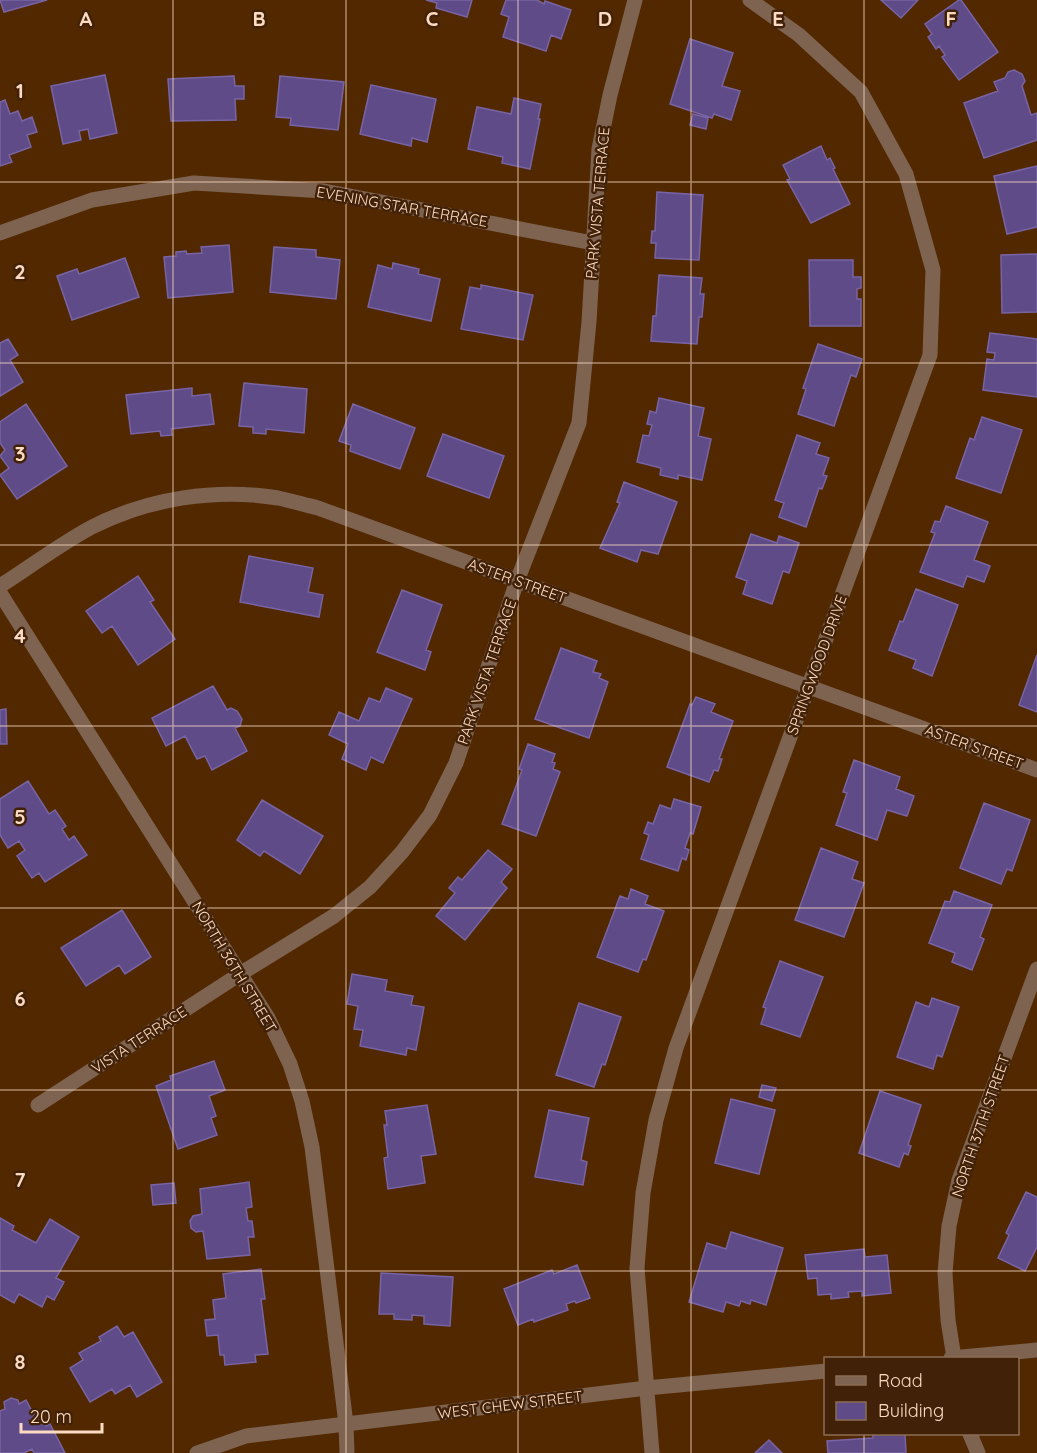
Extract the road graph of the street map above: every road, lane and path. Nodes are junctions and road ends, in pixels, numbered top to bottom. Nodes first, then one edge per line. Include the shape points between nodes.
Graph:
1 (635, 0) edge
2 (750, 0) edge
3 (0, 233) edge
4 (593, 243) junction
5 (517, 581) junction
6 (0, 586) edge
7 (0, 593) edge
8 (810, 687) junction
9 (1037, 770) edge
10 (1037, 969) edge
11 (240, 974) junction
12 (38, 1105) dead end
13 (1037, 1350) edge
14 (953, 1357) edge
15 (964, 1357) edge
16 (824, 1371) edge
17 (646, 1388) junction
18 (346, 1424) junction
19 (970, 1435) edge
20 (197, 1453) edge
21 (347, 1453) edge
22 (652, 1453) edge
23 (978, 1453) edge

1 - 4 street, PARK VISTA TERRACE via 599,149
2 - 8 street, SPRINGWOOD DRIVE via 799,35 861,92 906,174 933,270 930,355
3 - 4 street, EVENING STAR TERRACE via 92,200 194,183 324,191
4 - 5 street, PARK VISTA TERRACE via 579,423
5 - 6 street, ASTER STREET via 318,508 279,498 239,494 168,500 129,511 92,528
5 - 8 street, ASTER STREET
5 - 11 street, PARK VISTA TERRACE via 456,763 430,814 370,887 334,916
7 - 11 street, NORTH 36TH STREET
8 - 9 street, ASTER STREET
8 - 17 street, SPRINGWOOD DRIVE via 676,1048 656,1120 643,1193 638,1268
10 - 14 street, NORTH 37TH STREET via 959,1180 949,1226 945,1273
11 - 12 street, VISTA TERRACE
11 - 18 street, NORTH 36TH STREET via 268,1018 302,1101 312,1147
13 - 15 street
16 - 17 street, WEST CHEW STREET
17 - 18 street, WEST CHEW STREET
17 - 22 street, SPRINGWOOD DRIVE
18 - 20 street, WEST CHEW STREET via 246,1436
18 - 21 street, NORTH 36TH STREET
19 - 23 street

